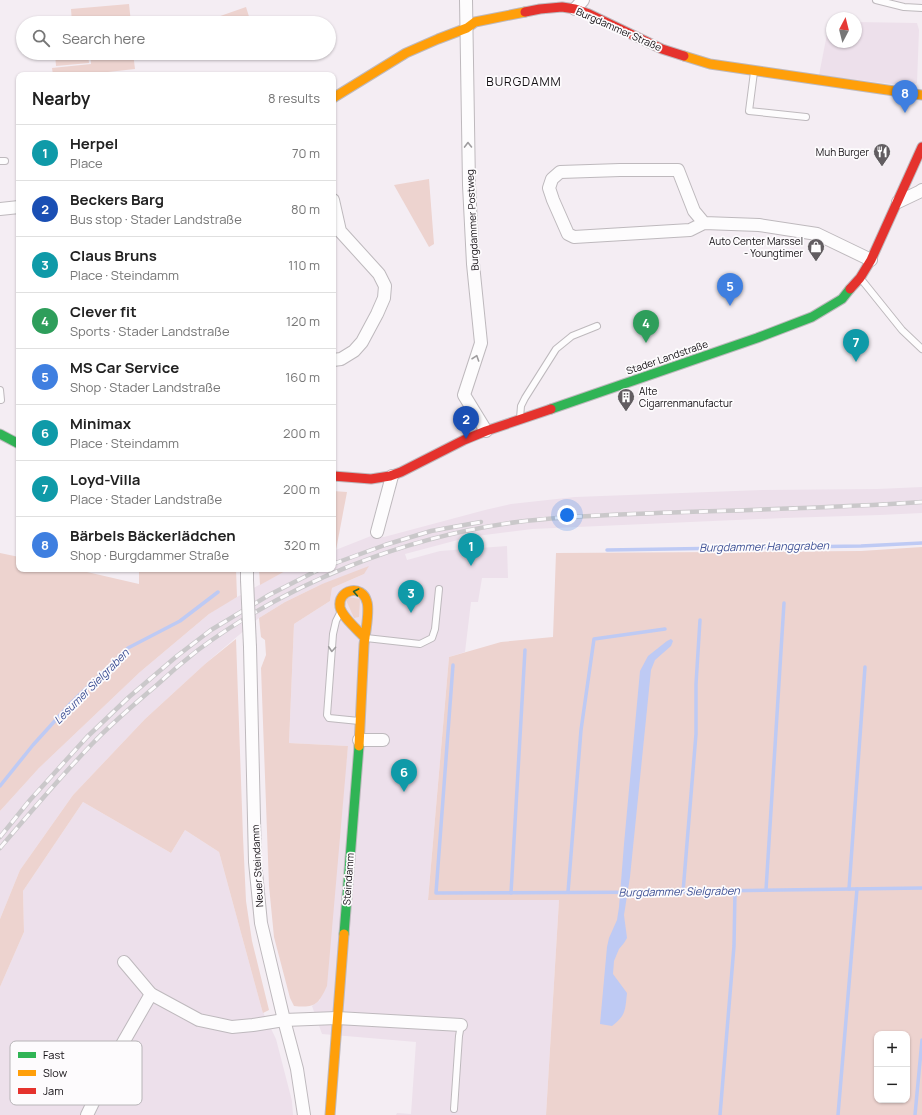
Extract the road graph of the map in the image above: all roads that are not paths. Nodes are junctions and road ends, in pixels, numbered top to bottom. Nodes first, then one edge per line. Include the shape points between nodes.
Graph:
1 (466, 0) edge
2 (876, 0) edge
3 (579, 5) edge
4 (922, 8) edge
5 (467, 28) junction
6 (754, 71) junction
7 (922, 95) edge
8 (336, 96) edge
9 (806, 117) dead end
10 (922, 147) edge
11 (922, 190) edge
12 (898, 202) junction
13 (16, 207) edge
14 (0, 209) edge
15 (336, 213) edge
16 (704, 222) junction
17 (871, 260) junction
18 (860, 278) junction
19 (597, 326) dead end
20 (922, 349) edge
21 (336, 360) edge
22 (0, 390) edge
23 (1, 400) dead end
24 (520, 419) junction
25 (486, 431) junction
26 (0, 434) edge
27 (16, 442) edge
28 (336, 476) edge
29 (392, 476) junction
30 (377, 532) dead end
31 (247, 574) edge
32 (439, 589) dead end
33 (341, 612) junction
34 (365, 638) junction
35 (360, 721) junction
36 (358, 740) junction
37 (383, 740) dead end
38 (124, 962) dead end
39 (152, 994) junction
40 (337, 1018) junction
41 (284, 1020) junction
42 (461, 1025) joint
43 (124, 1041) edge
44 (92, 1105) edge
45 (454, 1109) dead end
46 (87, 1115) edge
47 (304, 1115) edge
48 (330, 1115) edge

1 - 5 street, Burgdammer Postweg
2 - 4 lane via 904,7
3 - 5 street, Burgdammer Straße via 540,9 475,22
3 - 6 street, Burgdammer Straße via 589,14 662,49 710,64
5 - 8 street, Burgdammer Straße via 406,53
25 -> 5 street, Burgdammer Postweg via 464,394 481,343 469,186
6 - 7 street, Burgdammer Straße
6 - 9 lane via 750,111
10 - 12 street, Stader Landstraße
11 - 12 street
12 - 17 street, Stader Landstraße
13 - 14 street
15 - 21 street via 340,231 380,274 385,286 384,298 362,342 354,351
16 - 16 street via 694,210 678,170 560,172 552,179 549,188 568,234 574,237 690,230
16 - 17 street via 759,225 817,234
17 - 18 street, Stader Landstraße
18 - 20 lane via 902,330
18 - 24 street, Stader Landstraße via 842,299 812,317
19 - 24 lane via 572,336 556,349 525,398 521,406
22 - 23 lane
24 - 25 street, Stader Landstraße
25 - 29 street, Stader Landstraße
26 - 27 street
28 - 29 street, Stader Landstraße via 376,479
29 - 30 street
31 - 41 street, Neuer Steindamm, bridge via 255,862 261,923
32 - 34 lane via 432,638 420,644
33 - 34 street
34 -> 33 street, Steindamm via 366,597 353,590 345,593 339,604
33 -> 35 lane via 333,634 327,715 329,718
34 - 35 street, Steindamm
35 - 36 street, Steindamm
36 - 37 street
36 - 40 street, Steindamm
38 - 39 street
39 - 41 street via 199,1020 232,1027
39 - 43 street
40 - 41 street
40 - 42 street
40 - 48 street, Steindamm
41 - 47 street via 297,1069
42 - 45 lane
44 - 46 street

